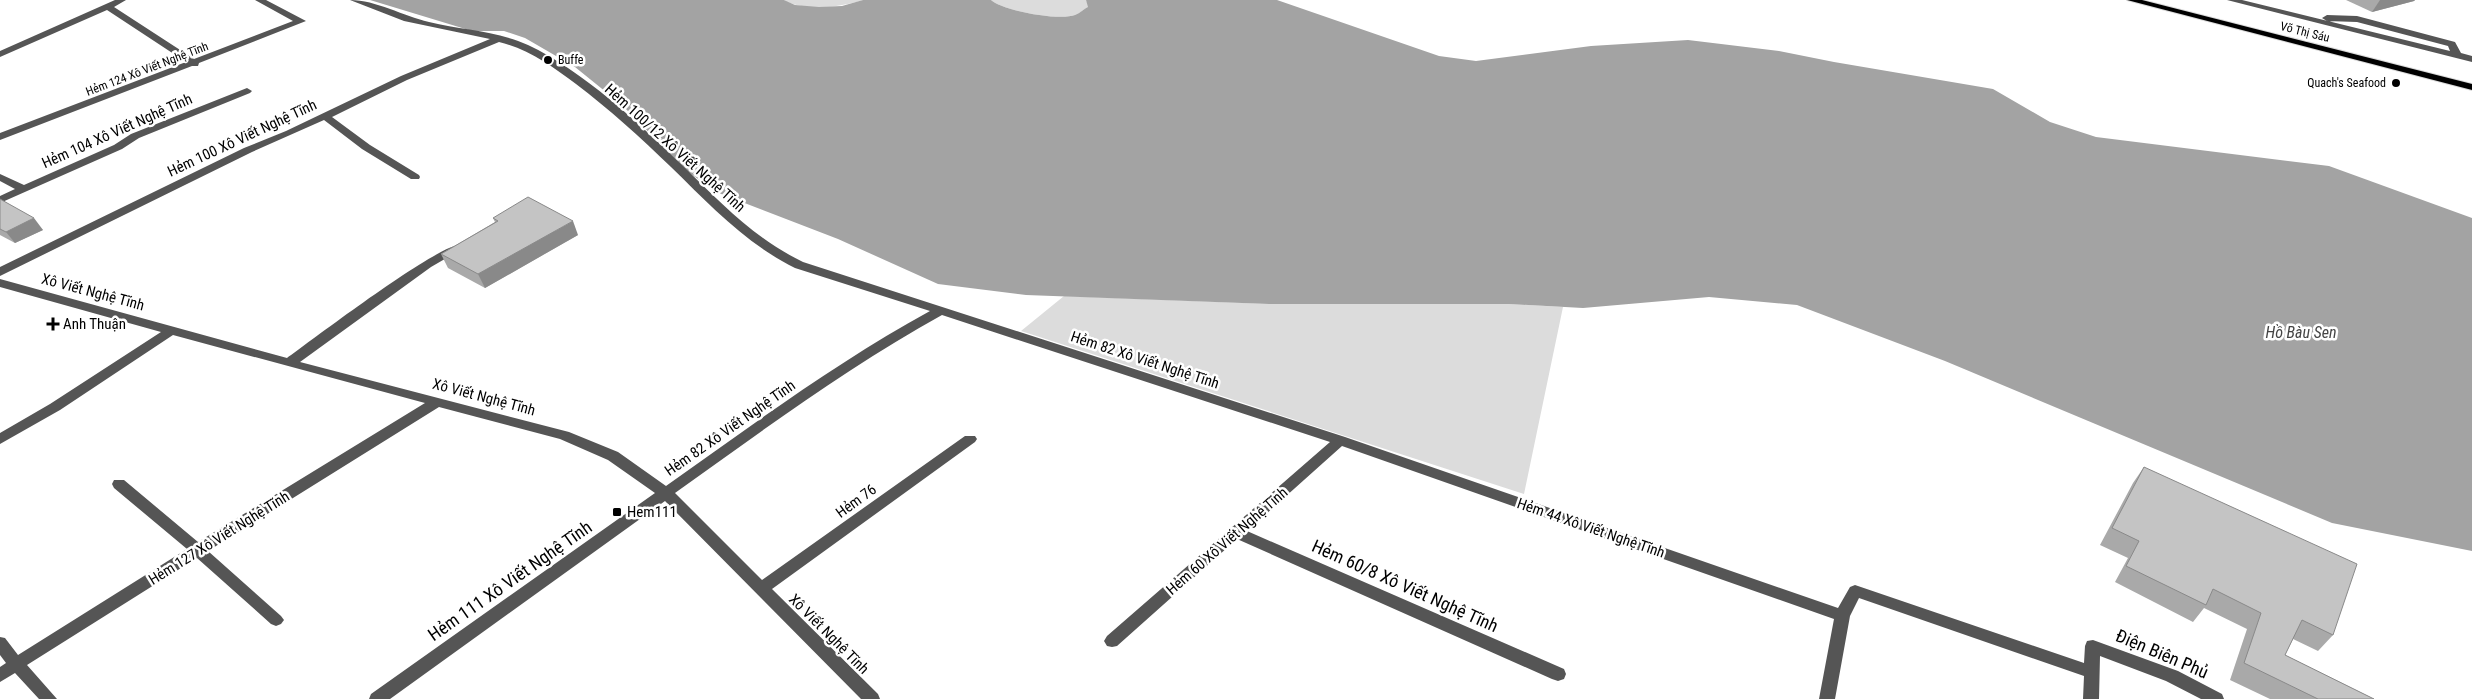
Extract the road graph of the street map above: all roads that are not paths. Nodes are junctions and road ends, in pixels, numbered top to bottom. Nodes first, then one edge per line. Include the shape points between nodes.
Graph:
1 (122, 0) edge
2 (259, 0) edge
3 (354, 0) edge
4 (2131, 0) edge
5 (2231, 0) edge
6 (107, 6) junction
7 (500, 38) junction
8 (0, 54) edge
9 (2472, 59) edge
10 (195, 64) junction
11 (2472, 87) edge
12 (247, 91) dead end
13 (325, 116) junction
14 (0, 137) edge
15 (0, 177) edge
16 (415, 178) dead end
17 (22, 189) junction
18 (0, 200) edge
19 (471, 240) edge
20 (775, 255) joint
21 (0, 272) edge
22 (0, 283) edge
23 (940, 311) junction
24 (172, 330) junction
25 (289, 363) junction
26 (438, 401) junction
27 (0, 439) edge
28 (970, 439) dead end
29 (1340, 440) junction
30 (119, 484) dead end
31 (666, 493) junction
32 (1238, 533) junction
33 (199, 551) junction
34 (761, 589) junction
35 (1842, 616) junction
36 (276, 620) dead end
37 (1112, 640) dead end
38 (0, 643) edge
39 (17, 665) junction
40 (2092, 672) junction
41 (1558, 674) dead end
42 (0, 675) edge
43 (49, 699) edge
44 (376, 699) edge
45 (872, 699) edge
46 (1827, 699) edge
47 (2091, 699) edge
48 (2216, 699) edge

1 - 6 street
2 - 10 street, Hẻm 124 Xô Viết Nghệ Tĩnh via 301,21
3 - 7 street, Hẻm 100/12 Xô Viết Nghệ Tĩnh via 415,22
4 - 11 main road, Võ Thị Sáu
5 - 9 street
6 - 8 street
6 - 10 street
7 - 13 street, Hẻm 100 Xô Viết Nghệ Tĩnh via 404,78
7 - 20 street, Hẻm 100/12 Xô Viết Nghệ Tĩnh via 537,54 591,92 663,153 742,230
10 - 14 street, Hẻm 124 Xô Viết Nghệ Tĩnh
12 - 17 street, Hẻm 104 Xô Viết Nghệ Tĩnh via 135,136 118,147
13 - 16 street
13 - 21 street, Hẻm 100 Xô Viết Nghệ Tĩnh via 248,150
15 - 17 street
17 - 18 street, Hẻm 104 Xô Viết Nghệ Tĩnh
19 - 25 street via 428,264
20 - 23 street, Hẻm 82 Xô Viết Nghệ Tĩnh
22 - 24 street, Xô Viết Nghệ Tĩnh
23 - 29 street, Hẻm 82 Xô Viết Nghệ Tĩnh
23 - 31 street, Hẻm 82 Xô Viết Nghệ Tĩnh via 790,404
24 - 25 street, Xô Viết Nghệ Tĩnh
24 - 27 street
25 - 26 street, Xô Viết Nghệ Tĩnh
26 - 31 street, Xô Viết Nghệ Tĩnh via 564,435 613,456
26 - 33 street, Hẻm 127 Xô Viết Nghệ Tĩnh
28 - 34 street, Hẻm 76
29 - 32 street, Hẻm 60 Xô Viết Nghệ Tĩnh
29 - 35 street, Hẻm 44 Xô Viết Nghệ Tĩnh
30 - 33 street
31 - 34 street, Xô Viết Nghệ Tĩnh
31 - 44 street, Hẻm 111 Xô Viết Nghệ Tĩnh
32 - 37 street, Hẻm 60 Xô Viết Nghệ Tĩnh
32 - 41 street, Hẻm 60/8 Xô Viết Nghệ Tĩnh
33 - 36 street
33 - 39 street, Hẻm 127 Xô Viết Nghệ Tĩnh
34 - 45 street, Xô Viết Nghệ Tĩnh
35 - 40 street via 1855,591
35 - 46 street
38 - 39 street
39 - 42 street, Hẻm 127 Xô Viết Nghệ Tĩnh
39 - 43 street
40 - 47 street
40 - 48 street, Điện Biên Phủ via 2093,646 2172,676

